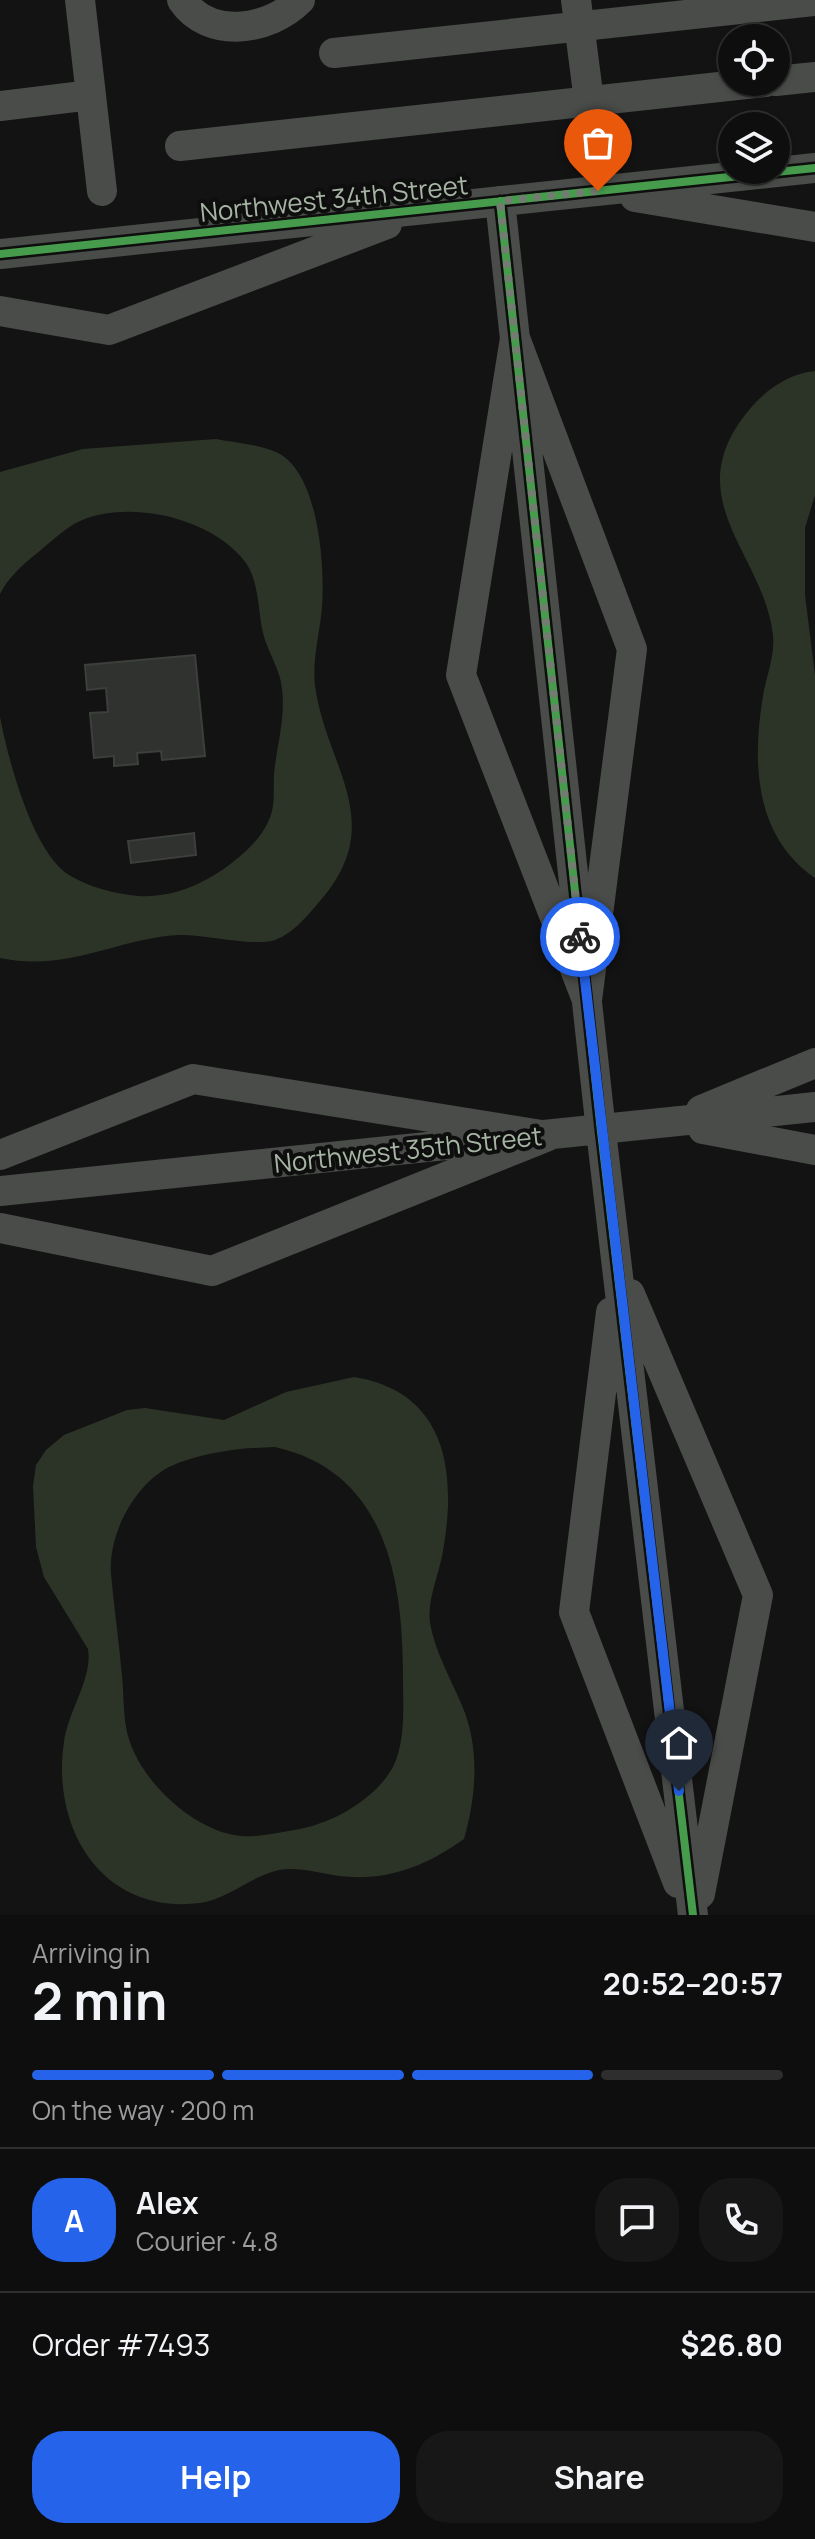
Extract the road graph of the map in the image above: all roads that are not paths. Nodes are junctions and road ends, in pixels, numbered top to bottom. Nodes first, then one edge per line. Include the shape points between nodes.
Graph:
1 (80, 0) edge
2 (182, 0) edge
3 (300, 0) edge
4 (815, 1) edge
5 (578, 14) edge
6 (334, 53) dead end
7 (815, 77) edge
8 (790, 80) edge
9 (718, 87) edge
10 (91, 95) junction
11 (589, 101) junction
12 (0, 106) edge
13 (180, 146) dead end
14 (815, 168) edge
15 (102, 191) dead end
16 (598, 191) junction
17 (500, 201) junction
18 (426, 209) junction
19 (815, 227) edge
20 (0, 254) edge
21 (0, 311) edge
22 (515, 338) junction
23 (587, 1000) junction
24 (815, 1063) edge
25 (815, 1107) edge
26 (670, 1123) junction
27 (601, 1131) junction
28 (548, 1136) junction
29 (815, 1150) edge
30 (0, 1155) edge
31 (0, 1191) edge
32 (0, 1228) edge
33 (617, 1263) junction
34 (694, 1915) edge

1 - 10 street
2 - 3 street via 217,26 260,25
4 - 5 street
5 - 6 street
5 - 11 street
7 - 8 street
9 - 11 street
10 - 12 street
10 - 15 street
11 - 13 street
14 - 16 street, Northwest 34th Street
16 - 17 street, Northwest 34th Street
16 - 19 street
17 - 18 street, Northwest 34th Street
17 - 22 street
18 - 20 street, Northwest 34th Street
18 - 21 street via 109,330
22 - 23 street
22 - 23 street via 632,649
22 - 23 street via 461,675
23 - 27 street
24 - 26 street
25 - 26 street, Northwest 35th Street
26 - 27 street, Northwest 35th Street
26 - 29 street
27 - 28 street, Northwest 35th Street
27 - 33 street
28 - 30 street via 193,1079
28 - 31 street, Northwest 35th Street
28 - 32 street via 212,1271
33 - 34 street
33 - 34 street via 574,1612
33 - 34 street via 758,1595

